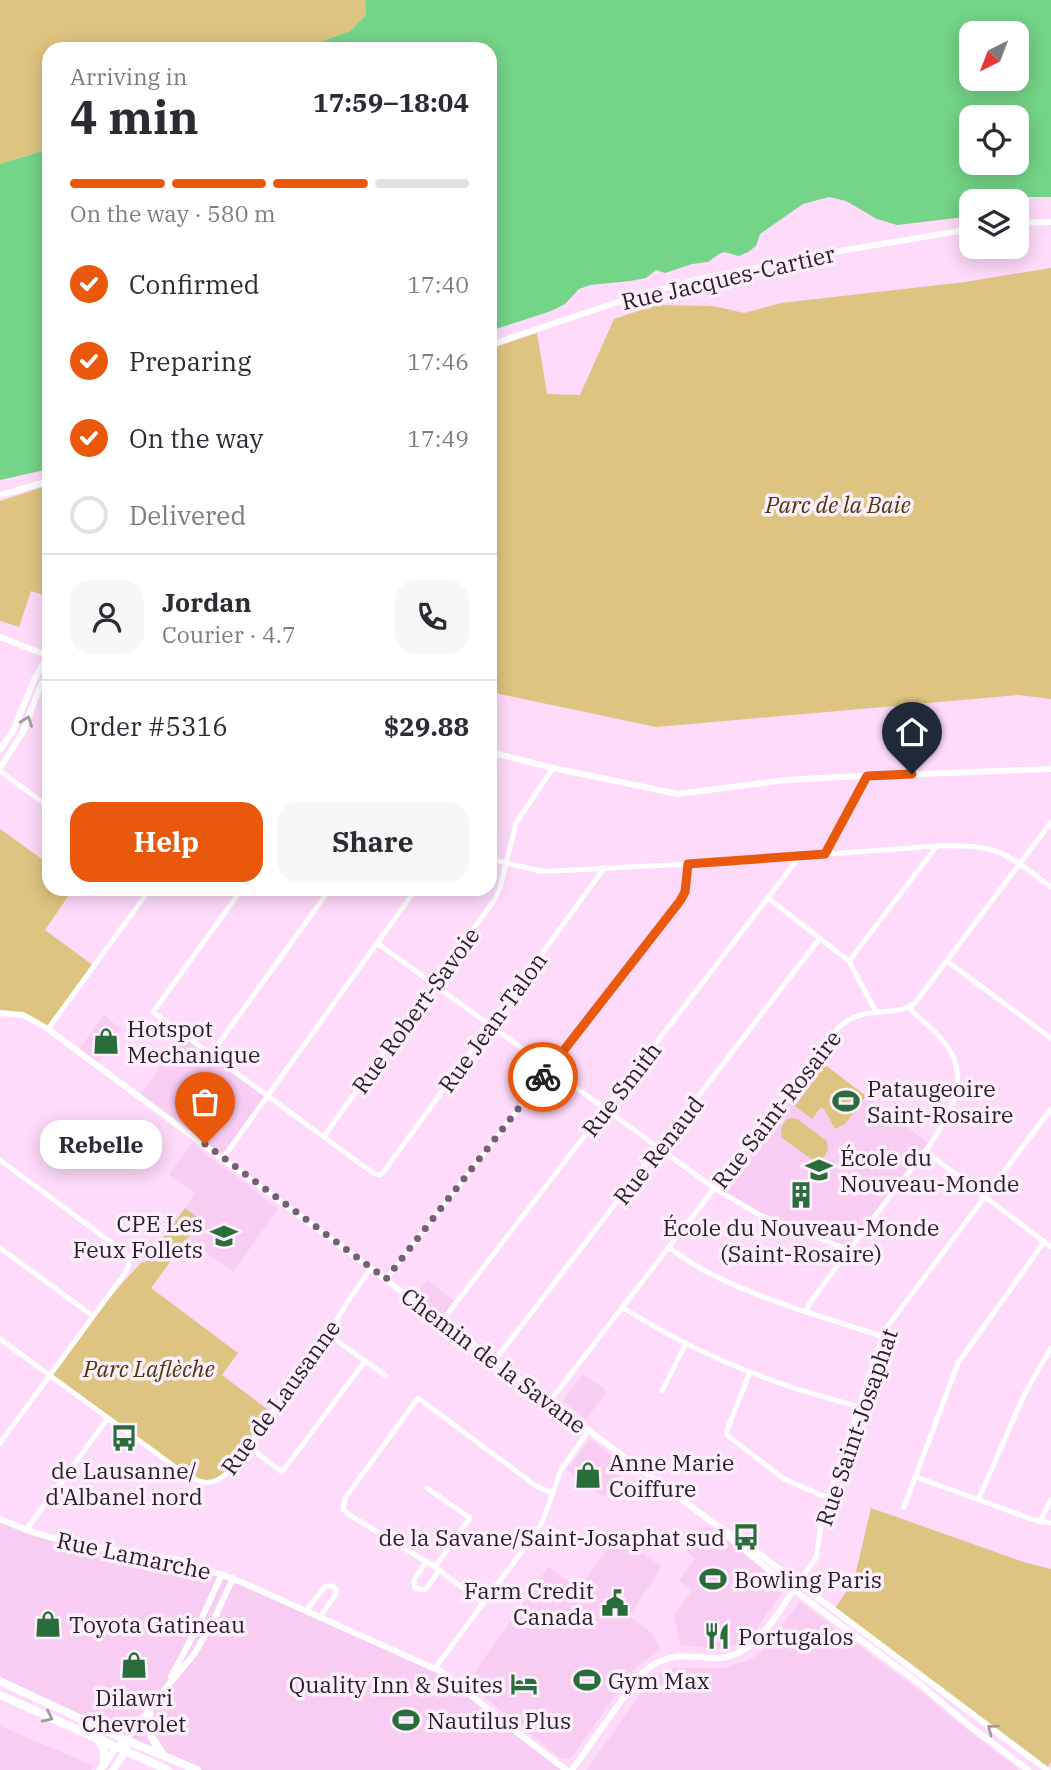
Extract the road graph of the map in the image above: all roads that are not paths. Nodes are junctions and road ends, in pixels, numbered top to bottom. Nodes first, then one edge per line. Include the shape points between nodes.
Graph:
1 (1051, 222) edge
2 (1029, 223) edge
3 (959, 231) edge
4 (497, 343) edge
5 (42, 483) edge
6 (0, 495) edge
7 (0, 637) edge
8 (42, 653) edge
9 (42, 667) edge
10 (42, 685) edge
11 (0, 750) edge
12 (497, 754) edge
13 (553, 768) junction
14 (0, 769) edge
15 (1051, 769) edge
16 (867, 776) junction
17 (42, 802) edge
18 (1051, 822) edge
19 (937, 846) junction
20 (825, 854) junction
21 (800, 856) junction
22 (497, 861) edge
23 (505, 863) junction
24 (1020, 863) junction
25 (688, 864) junction
26 (604, 868) junction
27 (1051, 887) edge
28 (497, 895) edge
29 (145, 896) edge
30 (237, 896) edge
31 (325, 896) edge
32 (411, 896) edge
33 (496, 896) edge
34 (768, 898) junction
35 (820, 939) junction
36 (377, 943) junction
37 (849, 961) junction
38 (948, 962) junction
39 (434, 984) junction
40 (909, 1008) junction
41 (876, 1012) junction
42 (0, 1013) edge
43 (490, 1024) junction
44 (48, 1029) junction
45 (1051, 1038) edge
46 (211, 1054) junction
47 (550, 1068) junction
48 (267, 1095) junction
49 (606, 1109) junction
50 (1051, 1109) edge
51 (324, 1136) junction
52 (660, 1148) junction
53 (925, 1151) junction
54 (223, 1158) junction
55 (0, 1160) edge
56 (714, 1188) junction
57 (984, 1197) junction
58 (1044, 1242) junction
59 (668, 1247) junction
60 (1051, 1247) edge
61 (0, 1248) edge
62 (849, 1250) junction
63 (371, 1268) junction
64 (386, 1279) junction
65 (622, 1307) junction
66 (806, 1312) junction
67 (93, 1316) junction
68 (442, 1321) junction
69 (329, 1335) junction
70 (882, 1336) junction
71 (0, 1339) edge
72 (686, 1343) junction
73 (1051, 1349) edge
74 (495, 1360) junction
75 (365, 1361) junction
76 (750, 1372) junction
77 (50, 1376) junction
78 (386, 1376) dead end
79 (662, 1391) dead end
80 (550, 1401) junction
81 (859, 1407) junction
82 (108, 1418) junction
83 (589, 1430) junction
84 (0, 1443) edge
85 (248, 1446) junction
86 (916, 1477) junction
87 (427, 1488) dead end
88 (552, 1493) junction
89 (828, 1498) junction
90 (1051, 1499) edge
91 (978, 1500) junction
92 (904, 1507) dead end
93 (0, 1519) edge
94 (1040, 1522) junction
95 (1051, 1523) edge
96 (26, 1530) junction
97 (426, 1562) junction
98 (437, 1569) junction
99 (222, 1574) junction
100 (233, 1578) junction
101 (796, 1587) junction
102 (483, 1603) junction
103 (306, 1611) junction
104 (320, 1617) junction
105 (435, 1668) junction
106 (0, 1681) edge
107 (166, 1688) junction
108 (0, 1695) edge
109 (149, 1710) junction
110 (142, 1718) junction
111 (94, 1725) junction
112 (97, 1739) junction
113 (126, 1740) junction
114 (116, 1747) junction
115 (125, 1752) junction
116 (163, 1755) junction
117 (102, 1767) edge
118 (113, 1770) edge
119 (168, 1770) edge
120 (197, 1770) edge
121 (566, 1770) edge
122 (572, 1770) edge
123 (1028, 1770) edge
124 (1047, 1770) edge

1 - 2 street
3 - 4 street, Rue Jacques-Cartier via 704,278
5 - 6 street
7 - 8 street
9 - 11 street
14 -> 10 street via 20,738
12 - 13 street
13 - 16 street via 678,794 786,780
13 - 23 street, Rue Robert-Savoie via 516,823
14 - 17 street
15 - 16 street
16 - 20 street
18 - 24 street
19 - 20 street
19 - 24 street via 990,848
19 - 37 street
20 - 21 street
21 - 25 street
21 - 34 street, Rue Smith
22 - 23 street
23 - 26 street via 540,871
23 - 28 street, Rue Robert-Savoie
24 - 27 street
24 - 38 street
25 - 26 street
25 - 47 street via 680,901
26 - 43 street, Rue Jean-Talon
29 - 44 street
30 - 46 street via 153,1012
31 - 46 street
32 - 36 street
33 - 39 street, Rue Robert-Savoie
34 - 35 street
34 - 49 street, Rue Smith
35 - 37 street
35 - 52 street, Rue Renaud
36 - 39 street
36 - 48 street
37 - 41 street
38 - 40 street
38 - 45 street
39 - 43 street
39 - 51 street, Rue Robert-Savoie
40 - 41 street, Rue Saint-Rosaire
40 - 53 street via 945,1044 956,1067 957,1087 950,1108
41 - 56 street, Rue Saint-Rosaire via 856,1016 838,1028
42 - 44 street, Chemin de la Savane via 23,1015
43 - 47 street
43 - 51 street, Rue Jean-Talon via 380,1175
44 - 54 street, Chemin de la Savane
46 - 48 street
47 - 49 street
47 - 64 street
48 - 51 street
48 - 54 street
49 - 52 street
49 - 68 street, Rue Smith
50 - 57 street, Rue Saint-Josaphat
52 - 56 street
52 - 74 street, Rue Renaud
53 - 57 street
53 - 62 street
54 - 63 street, Chemin de la Savane
55 - 67 street via 124,1252 128,1269
56 - 59 street, Rue Saint-Rosaire
56 - 62 street via 758,1214
57 - 58 street
57 - 70 street, Rue Saint-Josaphat
58 - 60 street
58 - 86 street via 958,1363
59 - 65 street, Rue Saint-Rosaire
59 - 66 street via 721,1278
61 - 67 street
62 - 66 street
63 - 64 street, Chemin de la Savane
63 - 69 street, Rue de Lausanne
64 - 68 street, Chemin de la Savane
65 - 72 street
65 - 80 street, Rue Saint-Rosaire
66 - 70 street
67 - 77 street
68 - 74 street, Chemin de la Savane
69 - 75 street
69 - 85 street, Rue de Lausanne
70 - 81 street, Rue Saint-Josaphat
71 - 77 street, Rue de Lausanne
72 - 76 street
72 - 79 street
73 - 91 street via 1025,1393
74 - 80 street, Chemin de la Savane
75 - 78 street
75 - 85 street via 282,1472
76 - 81 street
76 - 89 street via 727,1435 790,1482
77 - 82 street, Rue de Lausanne
77 - 84 street
80 - 83 street, Chemin de la Savane
81 - 89 street, Rue Saint-Josaphat
82 - 85 street, Rue de Lausanne via 191,1479 202,1482 223,1478
82 - 96 street
83 - 88 street via 563,1466
83 - 101 street, Chemin de la Savane
86 - 91 street
86 - 92 street
87 - 98 street via 470,1518
88 - 97 street via 536,1486 418,1398 342,1505 348,1514
88 - 102 street via 540,1526
89 - 101 street, Rue Saint-Josaphat via 816,1558
90 - 94 street
91 - 94 street
93 - 96 street, Rue Lamarche
94 - 95 street
96 - 99 street, Rue Lamarche via 173,1559
97 - 98 street
97 - 98 street via 414,1580 415,1588 426,1589
98 - 102 street
99 - 100 street, Rue Lamarche
99 - 107 street
100 - 103 street, Rue Lamarche
100 - 107 street via 195,1653
101 - 122 street via 761,1634 741,1651 716,1658 673,1656 646,1670
101 - 123 street, Chemin de la Savane
124 -> 101 street, Chemin de la Savane
102 - 105 street
103 - 104 street, Rue Lamarche
103 - 104 street via 323,1588 332,1586 336,1594
104 - 105 street, Rue Lamarche
105 - 121 street, Rue Lamarche
106 - 111 main road
107 - 109 street
108 -> 112 main road
109 - 110 street
109 - 116 main road via 151,1736
110 - 111 main road via 121,1728
110 - 113 street
111 - 113 main road
112 - 114 main road
112 - 117 main road via 104,1750
113 - 114 main road
113 - 115 main road
113 - 116 main road
114 - 115 main road
114 - 117 main road
115 - 118 main road
115 - 119 main road
116 - 120 main road

